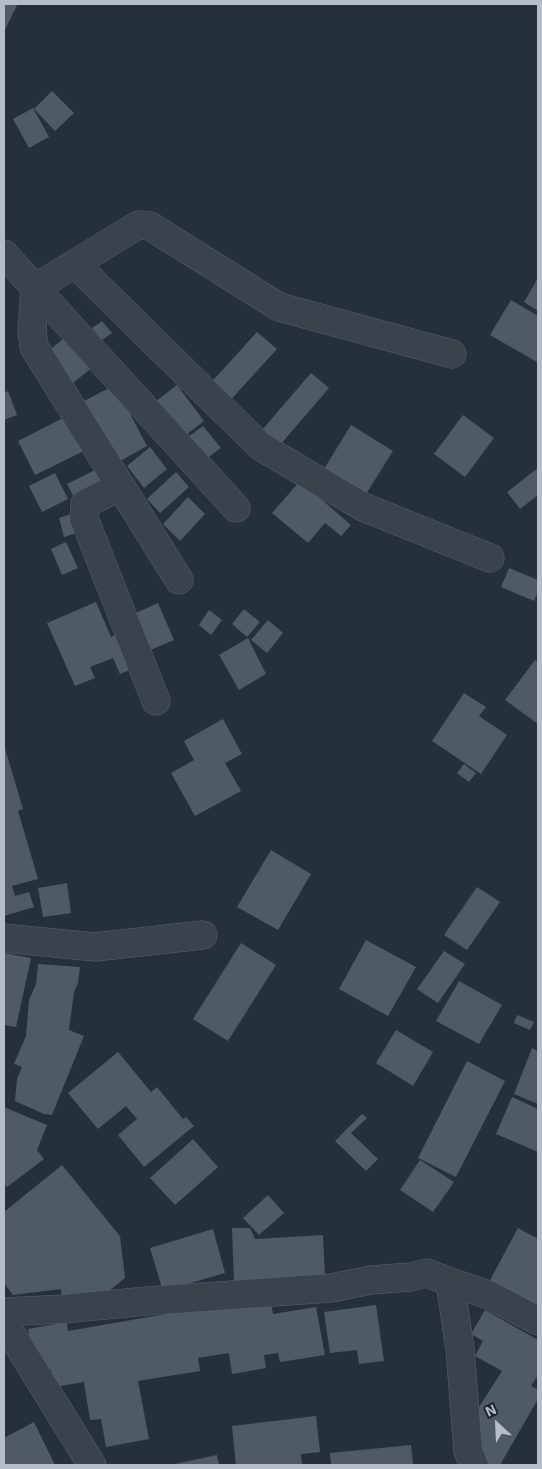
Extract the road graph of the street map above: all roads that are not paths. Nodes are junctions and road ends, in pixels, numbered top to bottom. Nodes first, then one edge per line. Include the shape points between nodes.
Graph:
1 (4, 254) edge
2 (75, 264) junction
3 (35, 288) junction
4 (452, 354) dead end
5 (120, 486) junction
6 (236, 508) dead end
7 (490, 558) dead end
8 (179, 580) dead end
9 (156, 701) dead end
10 (203, 935) dead end
11 (4, 938) edge
12 (450, 1282) junction
13 (4, 1312) edge
14 (4, 1322) edge
15 (538, 1322) edge
16 (91, 1465) edge
17 (474, 1465) edge

1 - 3 street
2 - 3 street
2 - 4 street via 138,225 150,226 279,307
2 - 7 street via 260,446 363,507
3 - 5 street via 34,347
3 - 6 street
5 - 8 street
5 - 9 street via 85,504 84,518
10 - 11 street via 95,947
12 - 13 street via 427,1273 331,1288
12 - 15 street via 489,1295
12 - 17 street via 460,1349 468,1451
14 - 16 street

